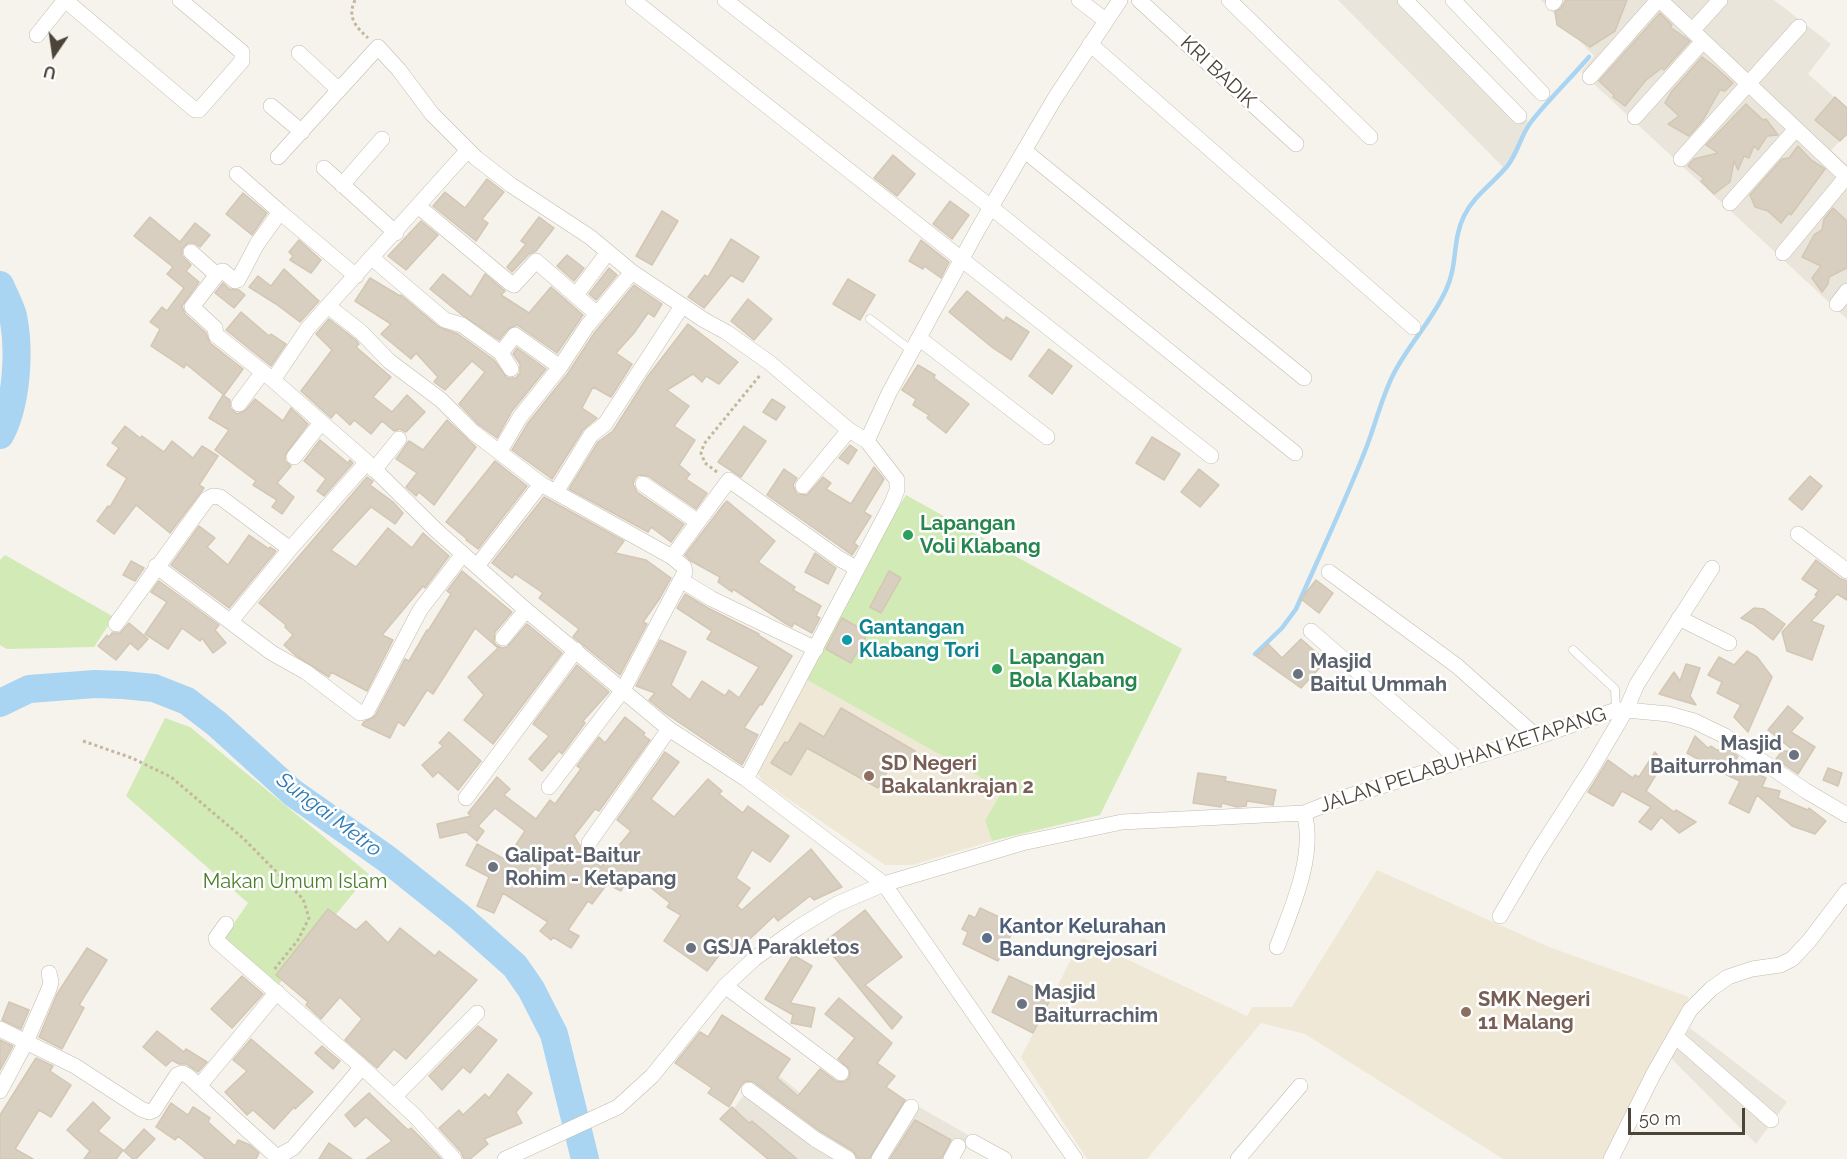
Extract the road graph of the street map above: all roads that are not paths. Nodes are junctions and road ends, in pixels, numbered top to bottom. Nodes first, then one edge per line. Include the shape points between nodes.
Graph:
1 (65, 0) edge
2 (180, 0) edge
3 (633, 0) edge
4 (725, 0) edge
5 (1078, 0) edge
6 (1120, 0) edge
7 (1139, 0) edge
8 (1229, 0) edge
9 (1405, 0) edge
10 (1454, 0) edge
11 (1659, 0) edge
12 (1720, 0) edge
13 (1105, 20) junction
14 (1800, 27) dead end
15 (37, 35) dead end
16 (1698, 36) junction
17 (1089, 44) junction
18 (299, 53) dead end
19 (1590, 77) dead end
20 (1748, 85) junction
21 (339, 90) junction
22 (1542, 93) dead end
23 (271, 106) dead end
24 (1519, 117) dead end
25 (1635, 117) dead end
26 (1796, 129) junction
27 (302, 132) junction
28 (1370, 137) dead end
29 (382, 139) dead end
30 (1296, 144) dead end
31 (1025, 150) junction
32 (467, 151) junction
33 (278, 157) dead end
34 (1681, 159) dead end
35 (324, 168) dead end
36 (237, 174) dead end
37 (1847, 176) edge
38 (342, 184) junction
39 (1730, 203) dead end
40 (418, 206) junction
41 (992, 208) junction
42 (280, 212) junction
43 (396, 233) junction
44 (191, 252) dead end
45 (1783, 253) dead end
46 (372, 258) junction
47 (603, 260) junction
48 (962, 260) junction
49 (632, 272) junction
50 (217, 275) junction
51 (356, 276) junction
52 (1847, 291) edge
53 (576, 295) junction
54 (1838, 304) dead end
55 (328, 306) junction
56 (682, 306) junction
57 (597, 314) junction
58 (870, 319) dead end
59 (1413, 327) dead end
60 (915, 345) junction
61 (501, 353) junction
62 (560, 367) junction
63 (511, 369) dead end
64 (267, 376) junction
65 (1304, 378) dead end
66 (239, 404) dead end
67 (321, 423) junction
68 (849, 430) junction
69 (1047, 437) dead end
70 (399, 439) dead end
71 (867, 441) junction
72 (500, 451) junction
73 (1295, 453) dead end
74 (1211, 456) dead end
75 (294, 458) dead end
76 (371, 466) junction
77 (541, 484) junction
78 (643, 484) dead end
79 (803, 486) dead end
80 (556, 492) junction
81 (698, 522) junction
82 (1798, 534) dead end
83 (290, 549) junction
84 (463, 554) junction
85 (672, 557) junction
86 (156, 566) junction
87 (477, 566) junction
88 (856, 568) junction
89 (1712, 568) dead end
90 (1847, 571) edge
91 (1329, 572) dead end
92 (681, 580) junction
93 (526, 610) junction
94 (1679, 618) junction
95 (231, 621) junction
96 (116, 624) dead end
97 (1311, 631) dead end
98 (503, 638) dead end
99 (1729, 643) dead end
100 (816, 649) junction
101 (576, 650) junction
102 (1573, 650) dead end
103 (623, 690) junction
104 (1621, 710) junction
105 (669, 729) junction
106 (1537, 737) junction
107 (1459, 760) junction
108 (746, 778) junction
109 (549, 787) dead end
110 (466, 798) dead end
111 (1304, 813) junction
112 (1847, 815) edge
113 (590, 843) dead end
114 (884, 884) junction
115 (1847, 891) edge
116 (1500, 916) dead end
117 (226, 924) dead end
118 (1277, 946) dead end
119 (49, 974) dead end
120 (725, 986) junction
121 (276, 992) junction
122 (477, 1013) dead end
123 (0, 1029) edge
124 (1675, 1036) junction
125 (26, 1042) junction
126 (362, 1067) junction
127 (841, 1073) dead end
128 (200, 1085) junction
129 (1300, 1086) dead end
130 (749, 1089) dead end
131 (0, 1091) edge
132 (394, 1097) junction
133 (911, 1107) dead end
134 (1771, 1120) dead end
135 (961, 1149) edge
136 (276, 1158) edge
137 (454, 1159) edge
138 (505, 1159) edge
139 (848, 1159) edge
140 (879, 1159) edge
141 (1004, 1159) edge
142 (1075, 1159) edge
143 (1238, 1159) edge
144 (1611, 1159) edge

1 - 2 street via 199,110 243,57 242,52
1 - 15 street
3 - 48 street
4 - 41 street
5 - 13 street
6 - 13 street
7 - 30 street, KRI BADIK
8 - 28 street
9 - 24 street
10 - 22 street
11 - 16 street
11 - 19 street
12 - 16 street
13 - 17 street
14 - 20 street
16 - 20 street
16 - 25 street
17 - 31 street
17 - 59 street
18 - 21 street
20 - 26 street
20 - 34 street
21 - 27 street
21 - 32 street via 378,47
23 - 27 street
26 - 37 street
26 - 39 street
27 - 33 street
29 - 38 street
31 - 41 street
31 - 65 street
32 - 40 street
32 - 47 street via 496,175 561,216
35 - 38 street
36 - 42 street
37 - 45 street
38 - 43 street
40 - 43 street
40 - 53 street via 512,285 536,261
41 - 48 street
41 - 73 street
42 - 50 street via 238,280 223,271
42 - 51 street
43 - 46 street
44 - 50 street
46 - 51 street
46 - 61 street via 445,320 462,325
47 - 49 street
47 - 53 street
48 - 60 street
48 - 74 street
49 - 56 street
49 - 57 street
50 - 64 street via 192,310
51 - 55 street
52 - 54 street
53 - 57 street
55 - 64 street
55 - 72 street
56 - 68 street via 770,363
56 - 80 street
57 - 62 street
58 - 60 lane
60 - 69 street
60 - 71 street
61 - 62 street via 516,335
61 - 63 street
62 - 72 street via 520,417
64 - 66 street
64 - 67 street
67 - 75 street
67 - 76 street
68 - 71 street
68 - 79 street
70 - 76 street
71 - 88 street via 897,480 897,490
72 - 77 street
76 - 83 street
76 - 84 street
77 - 80 street
77 - 87 street
78 - 81 street
80 - 85 street
81 - 85 street
81 - 88 street via 729,480
82 - 90 street
83 - 86 street via 220,497 213,496
83 - 95 street
84 - 87 street
84 - 95 street via 420,610 364,713
85 - 92 street via 684,567
86 - 95 street
86 - 96 street
87 - 93 street
88 - 100 street
89 - 94 street
91 - 106 street via 1457,666
92 - 100 street
92 - 103 street
93 - 98 street
93 - 101 street
94 - 99 street
94 - 104 street
97 - 107 street
100 - 108 street
101 - 103 street
101 - 110 street
102 - 104 lane via 1615,689
103 - 105 street
103 - 109 street
104 - 106 street, JALAN PELABUHAN KETAPANG
104 - 112 street, JALAN PELABUHAN KETAPANG via 1669,714 1704,726
104 - 116 street via 1588,773
105 - 108 street
105 - 113 street
106 - 107 street, JALAN PELABUHAN KETAPANG
107 - 111 street, JALAN PELABUHAN KETAPANG
108 - 114 street
111 - 114 street, JALAN PELABUHAN KETAPANG via 1115,824 1022,843
111 - 118 street, JALAN PELABUHAN KETAPANG via 1307,848 1294,901
114 - 120 street, JALAN PELABUHAN KETAPANG via 837,904 800,927 754,958
114 - 142 street
115 - 124 street via 1792,959 1718,982 1690,1010
117 - 121 street via 217,941
119 - 125 street via 49,989
120 - 127 street
120 - 138 street, JALAN PELABUHAN KETAPANG via 652,1076 626,1101 608,1113
121 - 126 street
121 - 128 street
122 - 132 street
123 - 125 street
124 - 134 street
124 - 144 street
125 - 128 street via 75,1066 149,1112 178,1075 182,1073
125 - 131 street
126 - 132 street
126 - 136 street via 293,1148
128 - 136 street
129 - 143 street
130 - 139 street
132 - 137 street
133 - 140 street
135 - 141 street

